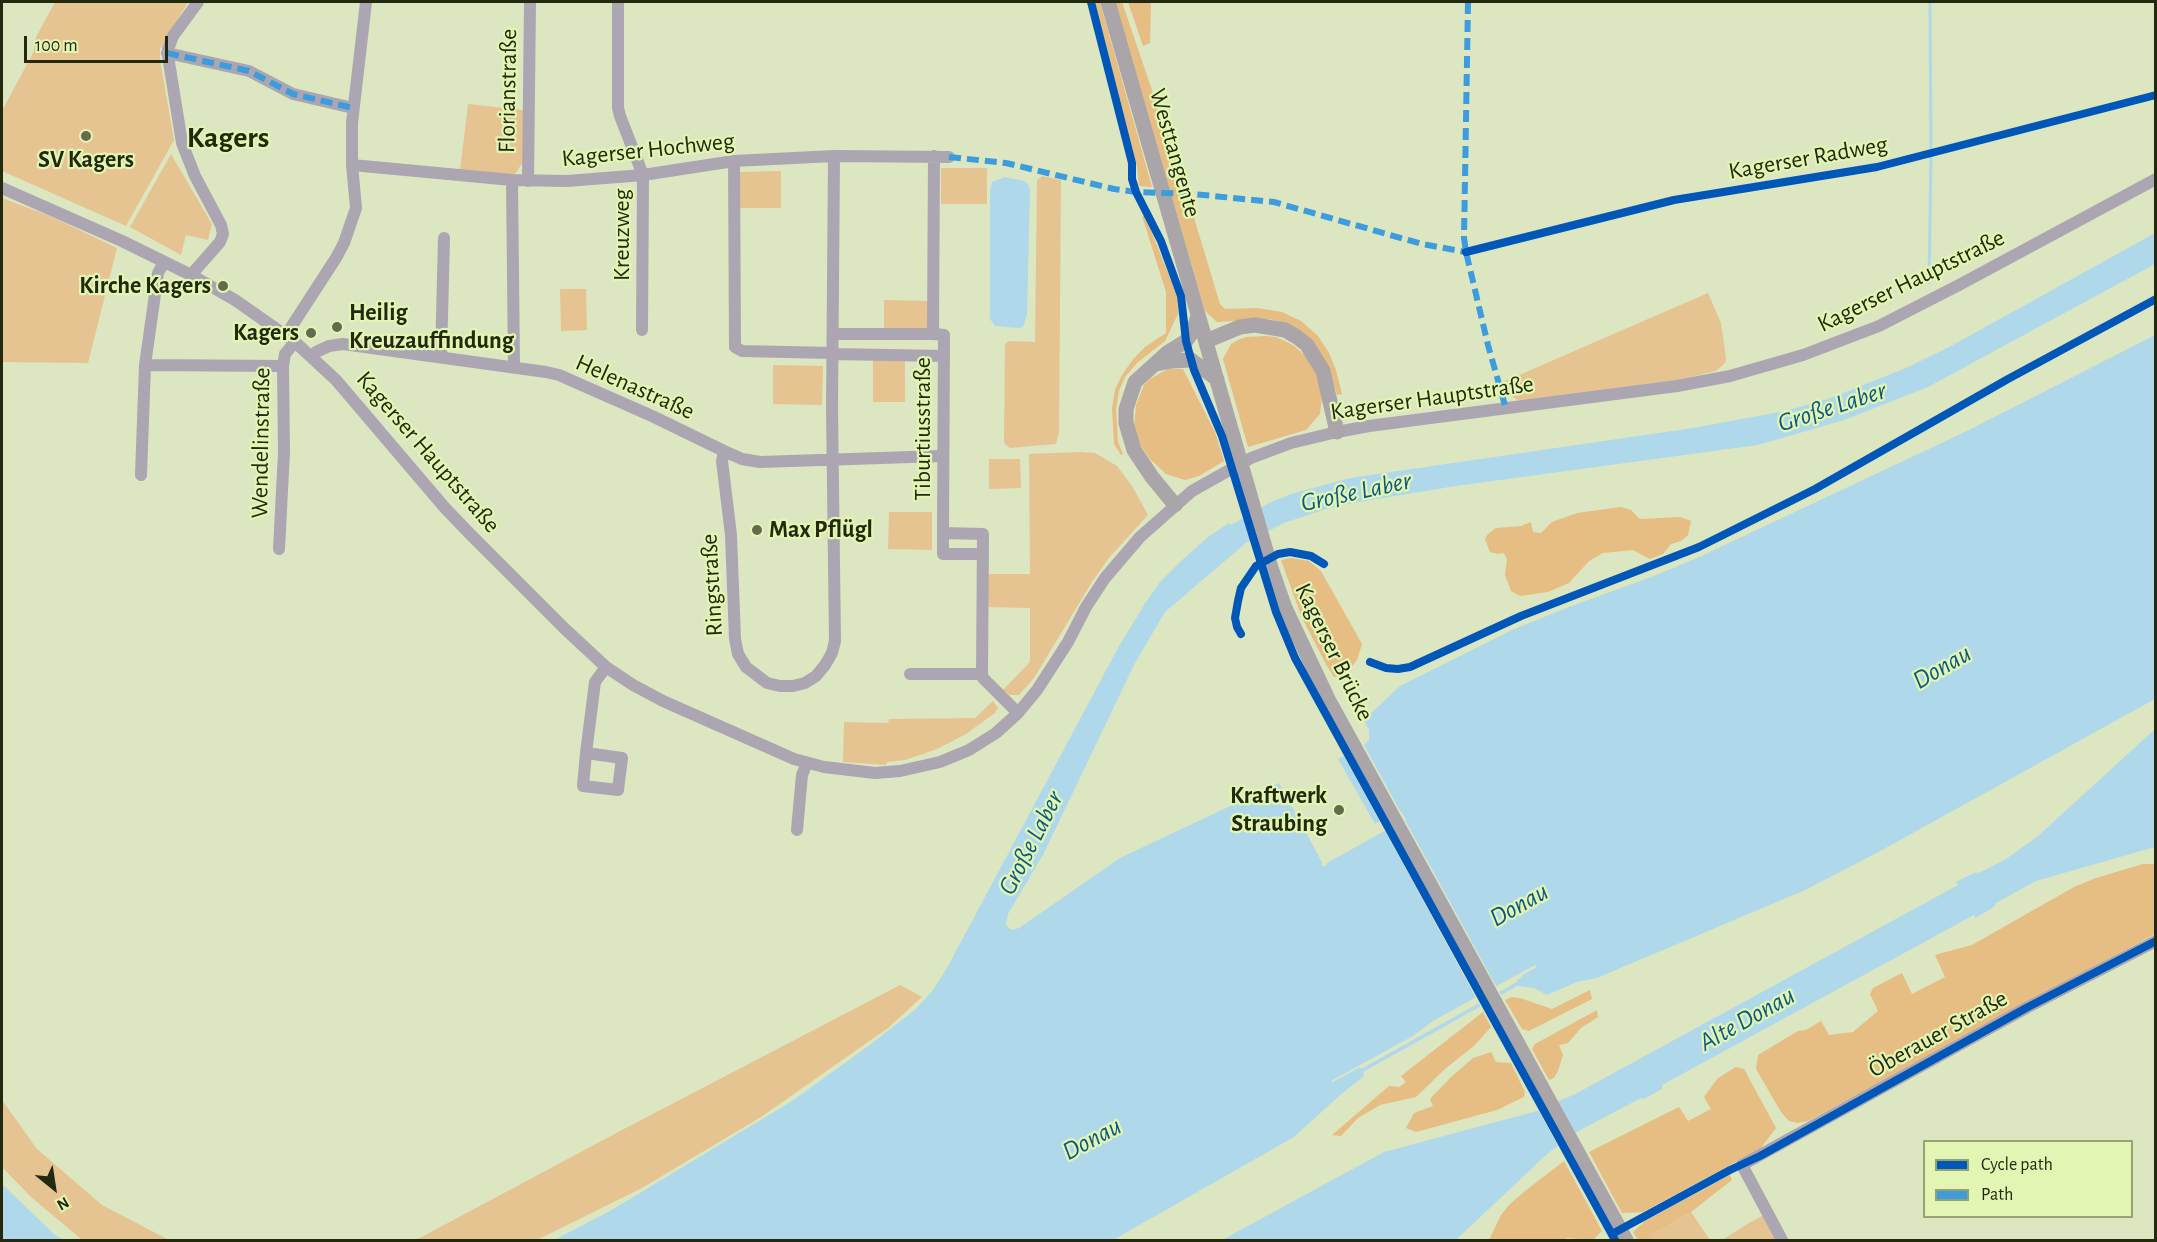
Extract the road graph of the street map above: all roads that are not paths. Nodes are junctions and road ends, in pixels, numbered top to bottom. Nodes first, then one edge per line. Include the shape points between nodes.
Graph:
1 (198, 2) edge
2 (366, 2) edge
3 (530, 2) edge
4 (618, 2) edge
5 (1108, 2) edge
6 (167, 53) junction
7 (353, 108) junction
8 (834, 156) junction
9 (934, 156) junction
10 (949, 156) dead end
11 (734, 161) junction
12 (352, 165) junction
13 (644, 175) junction
14 (2156, 179) edge
15 (512, 180) junction
16 (528, 181) junction
17 (2, 188) edge
18 (444, 238) dead end
19 (164, 261) junction
20 (191, 275) junction
21 (1198, 316) junction
22 (642, 330) dead end
23 (834, 334) junction
24 (933, 334) junction
25 (290, 339) junction
26 (1206, 341) junction
27 (832, 353) junction
28 (944, 356) junction
29 (311, 357) junction
30 (441, 357) junction
31 (1156, 364) junction
32 (145, 365) junction
33 (283, 366) junction
34 (514, 367) junction
35 (1217, 379) junction
36 (1337, 432) junction
37 (724, 451) junction
38 (942, 456) junction
39 (834, 459) junction
40 (141, 475) dead end
41 (1175, 505) junction
42 (943, 533) junction
43 (279, 549) dead end
44 (983, 554) junction
45 (606, 667) junction
46 (910, 674) dead end
47 (982, 674) junction
48 (1018, 713) junction
49 (586, 753) dead end
50 (807, 763) junction
51 (797, 830) dead end
52 (2156, 941) edge
53 (1626, 1240) edge
54 (1782, 1240) edge

1 - 6 street via 173,36
2 - 7 street, Wendelinstraße
3 - 16 street, Florianstraße
4 - 13 street, Kreuzweg via 618,108
5 - 21 main road, Westtangente
6 - 7 street via 249,71 293,94
6 - 20 street via 182,143 223,234
7 - 12 street, Wendelinstraße
8 - 9 street, Kagerser Hochweg
8 - 11 street, Kagerser Hochweg
8 - 23 street, Ringstraße
9 - 10 street, Kagerser Hochweg
9 - 24 street, Tiburtiusstraße
11 - 13 street, Kagerser Hochweg
11 - 27 street via 735,347 742,351
12 - 15 street, Kagerser Hochweg
12 - 25 street, Wendelinstraße via 357,198 354,219
13 - 16 street, Kagerser Hochweg
13 - 22 street, Kreuzweg
14 - 36 street, Kagerser Hauptstraße via 1879,326 1794,358 1677,386
15 - 16 street, Kagerser Hochweg
15 - 34 street
17 - 19 street, Kagerser Hauptstraße
18 - 30 street
19 - 20 street, Kagerser Hauptstraße
19 - 32 street via 158,273
20 - 25 street, Kagerser Hauptstraße
21 - 26 main road, Westtangente
21 - 31 main road via 1186,341
23 - 24 street
23 - 27 street, Ringstraße
24 - 28 street, Tiburtiusstraße via 944,335
25 - 29 street, Kagerser Hauptstraße
25 - 33 street, Wendelinstraße
26 - 35 main road, Westtangente
26 - 36 main road via 1255,325 1285,330 1297,337 1307,345 1323,371
27 - 28 street
27 - 39 street, Ringstraße
28 - 38 street, Tiburtiusstraße
29 - 30 street, Helenastraße via 329,346 343,344
29 - 45 street, Kagerser Hauptstraße via 336,380 469,533
30 - 34 street, Helenastraße
31 - 35 main road via 1191,360
31 - 41 main road via 1135,382 1126,423 1134,450
32 - 33 street
32 - 40 street
33 - 43 street, Wendelinstraße
34 - 37 street, Helenastraße via 559,375
35 - 53 main road, Kagerser Brücke, bridge via 1271,568 1304,650
36 - 41 street, Kagerser Hauptstraße via 1251,458 1209,480
37 - 39 street, Helenastraße via 760,462
37 - 39 street, Ringstraße via 738,654 755,675 780,686 805,683 816,676 829,659 835,640
38 - 39 street, Helenastraße
38 - 42 street, Tiburtiusstraße
41 - 48 street, Kagerser Hauptstraße via 1140,537 1105,578 1050,671
42 - 44 street, Tiburtiusstraße via 983,534
42 - 44 street, Tiburtiusstraße via 943,554
44 - 47 street, Tiburtiusstraße
45 - 49 street via 595,682
45 - 50 street, Kagerser Hauptstraße via 663,701
46 - 47 street
47 - 48 street
48 - 50 street, Kagerser Hauptstraße via 969,750 922,767 865,772
50 - 51 street via 802,775
52 - 54 street, Öberauer Straße via 2028,1007 1742,1166

